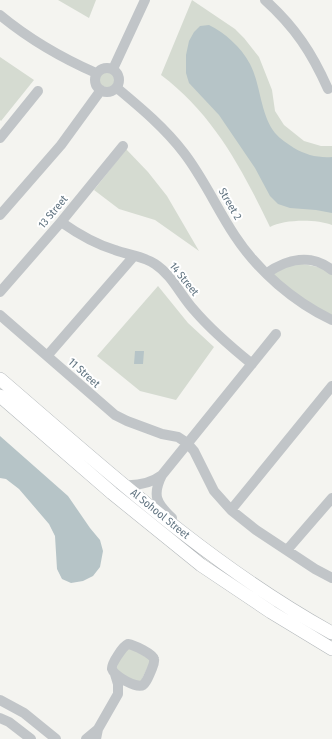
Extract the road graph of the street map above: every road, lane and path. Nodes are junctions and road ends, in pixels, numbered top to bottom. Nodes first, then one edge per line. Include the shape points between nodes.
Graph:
1 (145, 0) edge
2 (265, 0) edge
3 (0, 15) edge
4 (113, 69) junction
5 (96, 73) junction
6 (117, 88) junction
7 (328, 89) dead end
8 (101, 90) junction
9 (38, 91) dead end
10 (0, 138) edge
11 (123, 146) dead end
12 (0, 216) edge
13 (61, 222) junction
14 (134, 256) junction
15 (332, 270) edge
16 (266, 273) junction
17 (0, 292) edge
18 (0, 315) edge
19 (332, 320) edge
20 (276, 334) dead end
21 (47, 356) junction
22 (252, 364) junction
23 (0, 378) edge
24 (332, 386) edge
25 (0, 396) edge
26 (328, 400) edge
27 (185, 446) junction
28 (161, 477) junction
29 (123, 485) junction
30 (332, 498) edge
31 (231, 510) junction
32 (191, 540) junction
33 (179, 547) junction
34 (287, 550) junction
35 (332, 578) edge
36 (332, 634) edge
37 (332, 649) edge
38 (115, 674) junction
39 (135, 686) junction
40 (118, 694) junction
41 (0, 700) edge
42 (0, 718) edge
43 (97, 734) edge
44 (31, 739) edge
45 (56, 739) edge
46 (86, 739) edge

1 - 4 street
2 - 7 street via 306,47
3 - 5 street via 48,49
4 - 5 street via 104,68
4 - 6 street via 120,77
5 - 8 street via 96,84
6 - 8 street via 109,92
6 - 16 street, Street 2 via 159,125 180,148 205,184 235,236
8 - 12 street via 61,145
9 - 10 street
11 - 13 street, 13 Street
13 - 14 street, 14 Street via 94,242
13 - 17 street, 13 Street
14 - 21 street
14 - 22 street, 14 Street via 149,260 162,269 204,322
15 - 16 street via 319,262 302,259 289,260
16 - 19 street, Street 2 via 297,299
18 - 21 street, 11 Street
20 - 22 street
21 - 27 street, 11 Street via 115,415 162,434 178,437
22 - 27 street
23 - 29 main road, Al Sohool Street
24 - 26 street
25 - 33 main road, Al Sohool Street via 112,494
26 - 31 street
27 - 28 street
27 - 31 street, 11 Street via 201,466 214,491
28 - 29 street via 141,485
28 - 32 street via 157,486 157,501
29 - 32 main road, Al Sohool Street
30 - 34 street
31 - 34 street
32 - 33 main road via 201,550 199,556 194,556
32 - 36 main road, Al Sohool Street via 278,601
33 - 37 main road, Al Sohool Street via 236,589
34 - 35 street
38 - 39 street
38 - 39 street via 112,665 126,645 133,645 152,656 154,663 144,684
38 - 40 street
39 - 40 street
40 - 43 street
41 - 45 street via 24,713
42 - 44 street
43 - 46 street

